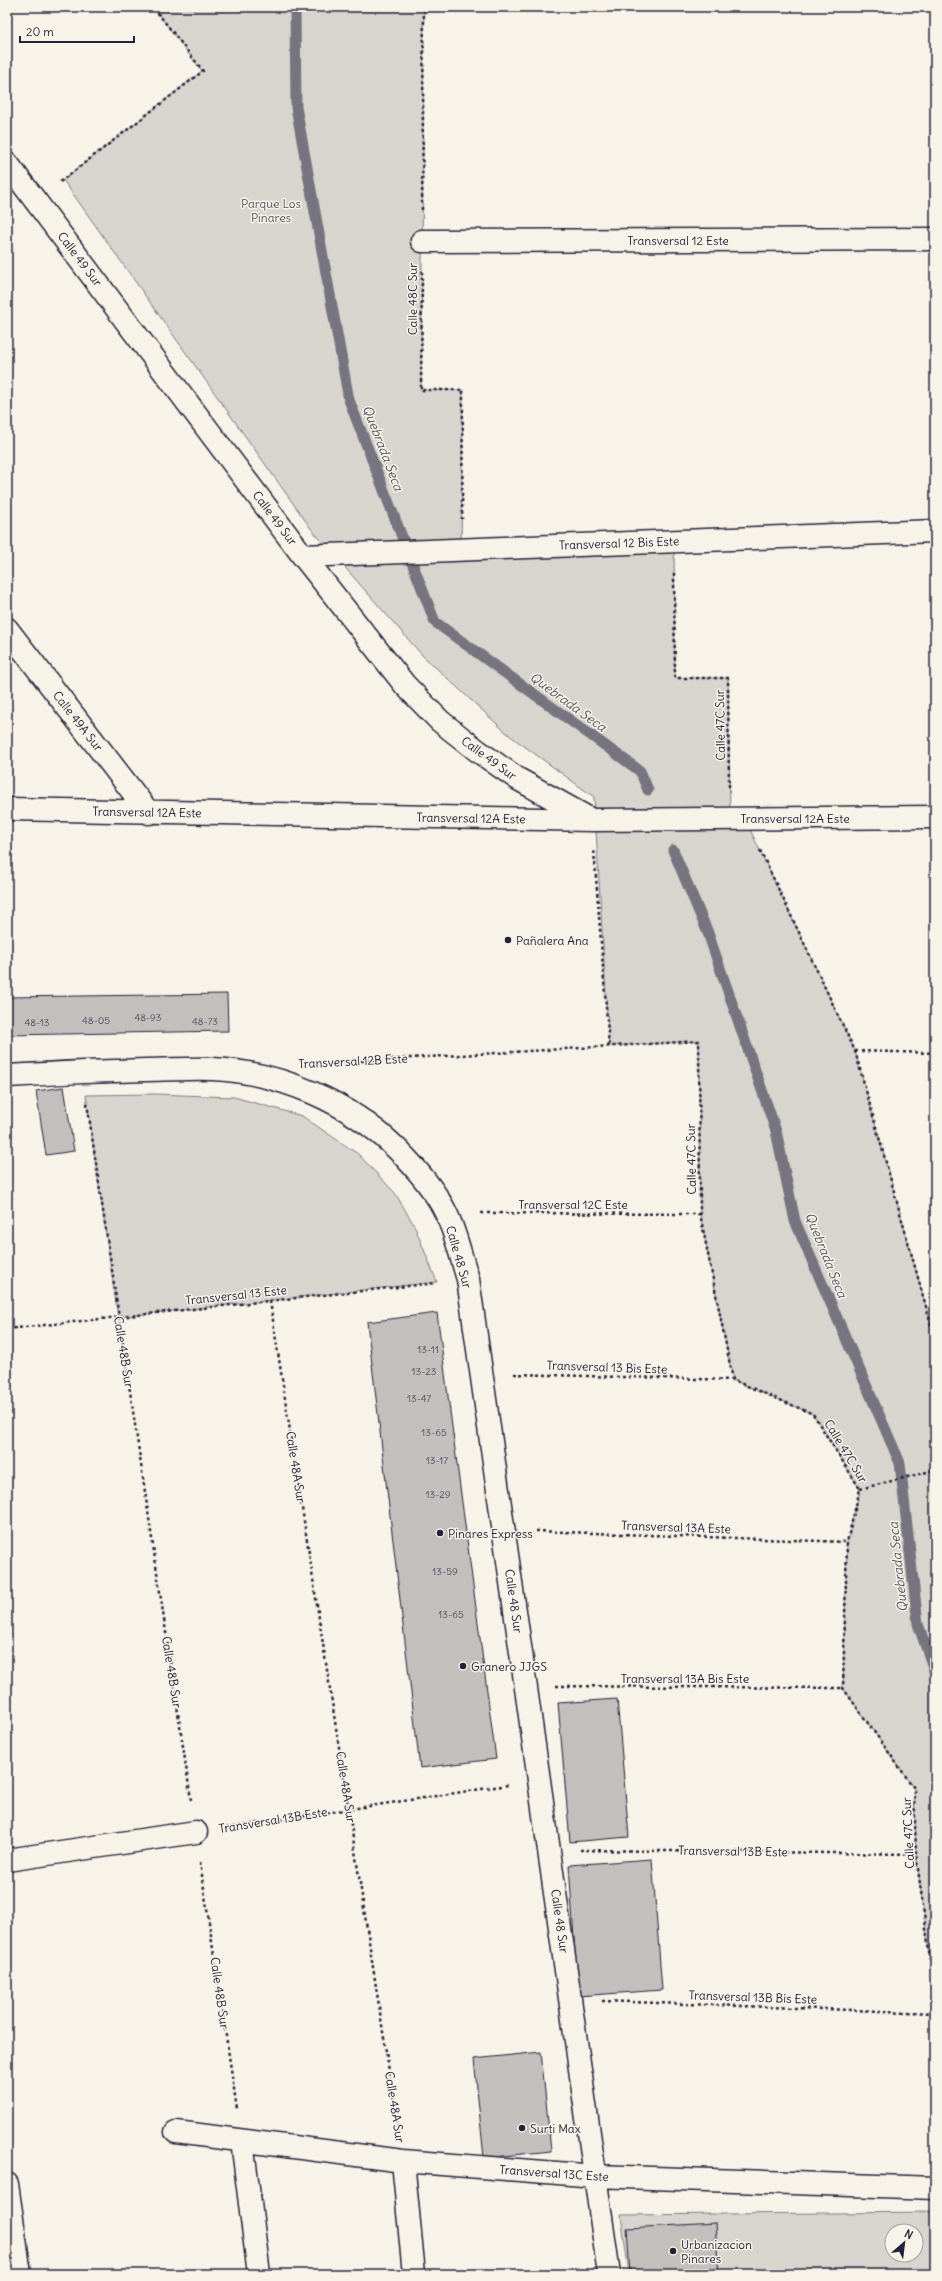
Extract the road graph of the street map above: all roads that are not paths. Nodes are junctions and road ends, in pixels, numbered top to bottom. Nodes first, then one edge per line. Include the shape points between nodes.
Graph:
1 (7, 163) edge
2 (935, 239) edge
3 (422, 241) road end
4 (935, 531) edge
5 (303, 556) junction
6 (7, 629) edge
7 (7, 809) edge
8 (149, 813) junction
9 (935, 817) edge
10 (592, 820) junction
11 (7, 1076) edge
12 (196, 1832) road end
13 (7, 1860) edge
14 (176, 2132) dead end
15 (242, 2141) junction
16 (403, 2161) junction
17 (596, 2176) junction
18 (7, 2184) edge
19 (935, 2188) edge
20 (20, 2274) edge
21 (259, 2274) edge
22 (414, 2274) edge
23 (609, 2274) edge

1 - 5 street, Calle 49 Sur
2 - 3 street, Transversal 12 Este
4 - 5 street, Transversal 12 Bis Este via 428,549
5 - 10 street, Calle 49 Sur via 405,684 440,721 518,779
6 - 8 street, Calle 49A Sur
7 - 8 street, Transversal 12A Este
8 - 10 street, Transversal 12A Este
9 - 10 street, Transversal 12A Este
11 - 17 street, Calle 48 Sur via 82,1071 213,1069 258,1076 297,1087 331,1101 385,1137 407,1159 446,1213 468,1279
12 - 13 street
14 - 15 street, Transversal 13C Este
15 - 16 street, Transversal 13C Este
15 - 21 street
16 - 17 street, Transversal 13C Este
16 - 22 street
17 - 19 street, Transversal 13C Este
17 - 23 street, Calle 48 Sur
18 - 20 street

